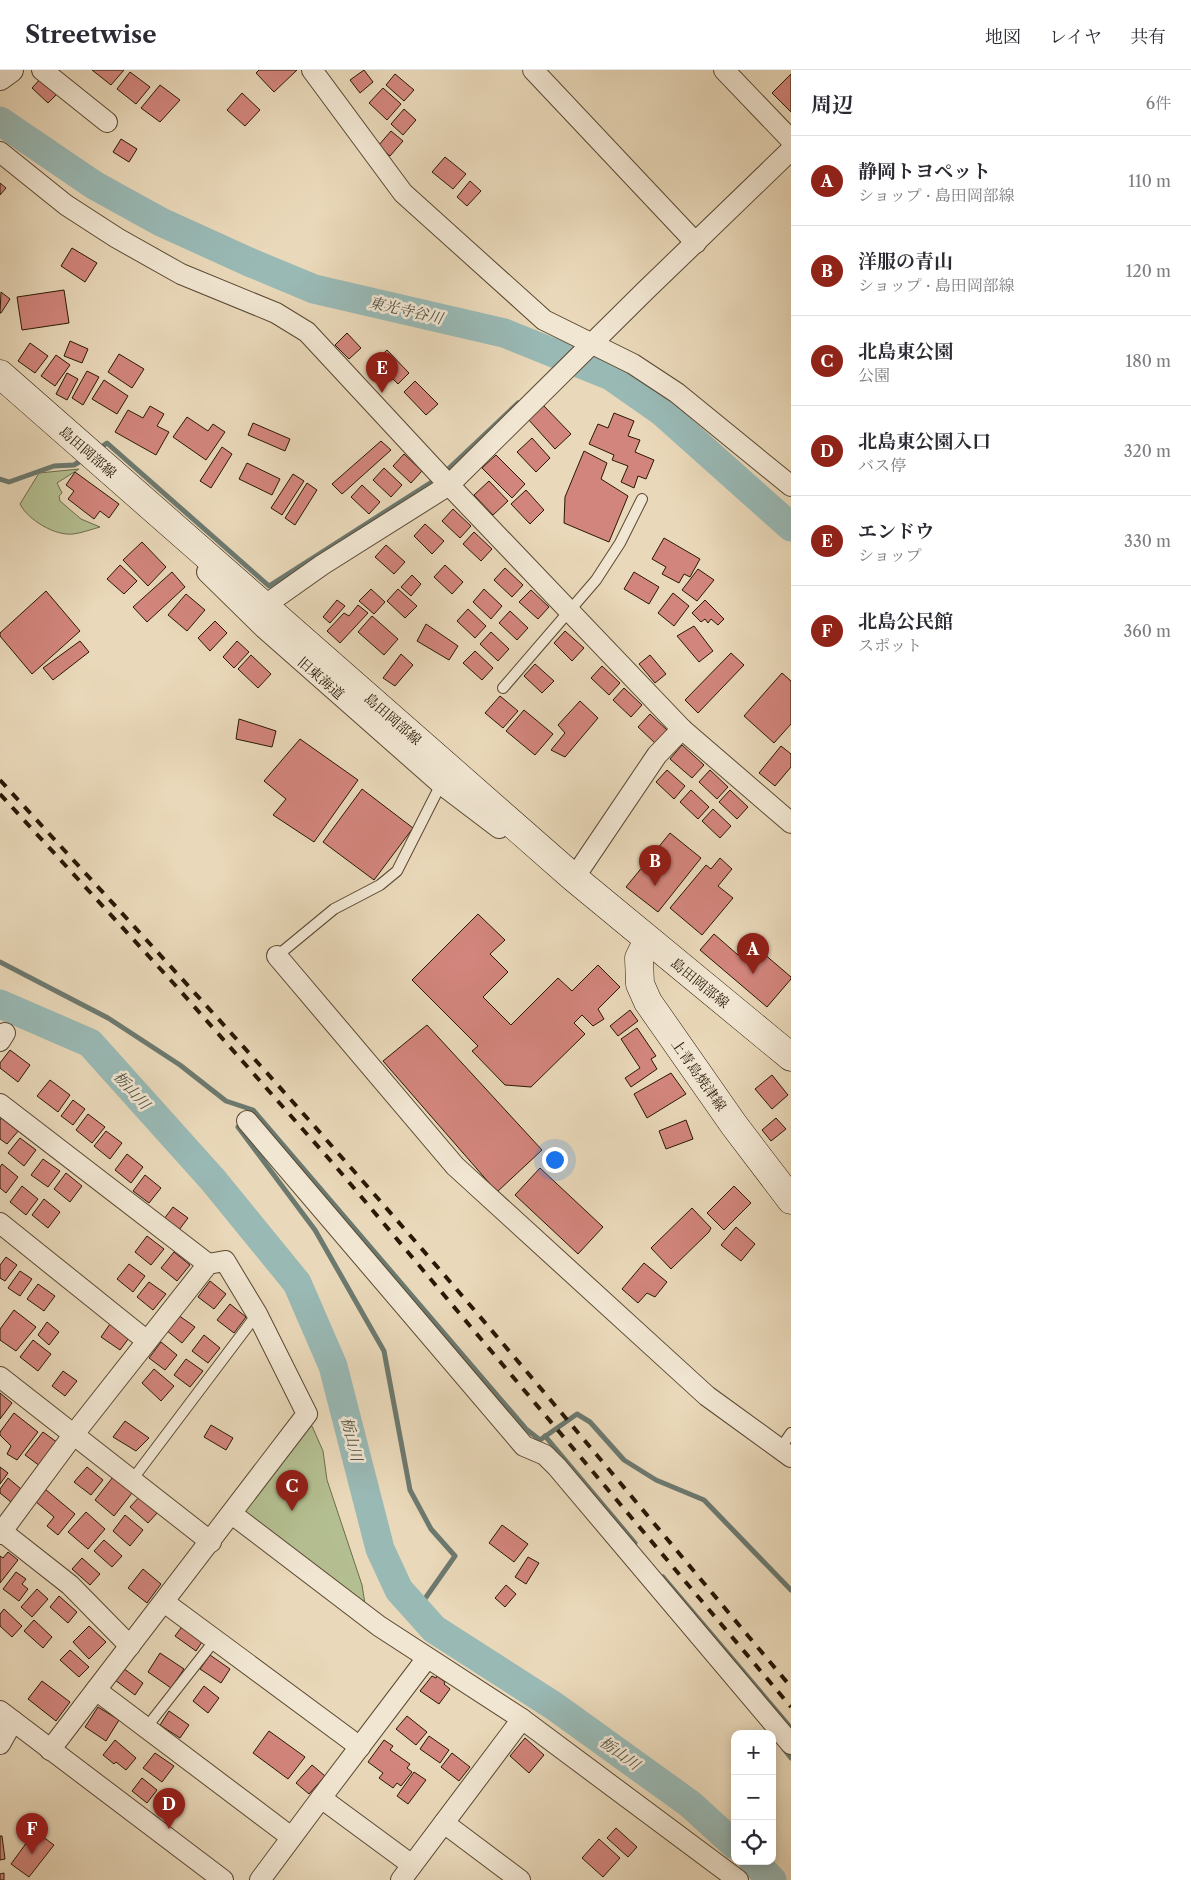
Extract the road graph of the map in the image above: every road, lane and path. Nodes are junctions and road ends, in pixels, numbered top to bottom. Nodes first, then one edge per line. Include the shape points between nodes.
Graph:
1 (11, 70) edge
2 (42, 70) edge
3 (312, 70) edge
4 (533, 70) edge
5 (724, 70) edge
6 (0, 78) edge
7 (107, 122) dead end
8 (791, 140) edge
9 (791, 150) edge
10 (0, 152) edge
11 (696, 243) junction
12 (590, 347) junction
13 (0, 374) edge
14 (449, 485) junction
15 (791, 486) edge
16 (135, 493) junction
17 (642, 499) dead end
18 (264, 606) junction
19 (569, 611) junction
20 (503, 688) dead end
21 (682, 729) junction
22 (441, 784) junction
23 (791, 823) edge
24 (574, 878) junction
25 (648, 940) junction
26 (277, 956) joint
27 (791, 1058) edge
28 (0, 1104) edge
29 (247, 1121) dead end
30 (791, 1200) edge
31 (0, 1223) edge
32 (208, 1264) junction
33 (257, 1314) junction
34 (147, 1341) junction
35 (0, 1377) edge
36 (74, 1434) junction
37 (787, 1446) edge
38 (132, 1480) junction
39 (232, 1514) junction
40 (1, 1532) edge
41 (211, 1542) junction
42 (164, 1602) junction
43 (215, 1640) junction
44 (130, 1646) junction
45 (427, 1658) junction
46 (96, 1690) junction
47 (7, 1716) edge
48 (522, 1719) junction
49 (146, 1728) junction
50 (0, 1744) edge
51 (791, 1744) edge
52 (360, 1747) junction
53 (50, 1750) junction
54 (320, 1798) junction
55 (444, 1823) junction
56 (291, 1837) junction
57 (406, 1873) edge
58 (223, 1880) edge
59 (260, 1880) edge
60 (520, 1880) edge
61 (738, 1880) edge

1 - 6 street
2 - 7 street
3 - 12 street via 403,193 544,320
4 - 11 street
5 - 8 street
9 - 11 street
10 - 14 street via 66,205 117,238 181,274 276,313 307,332
11 - 12 street
12 - 14 street
12 - 15 street via 632,364 676,393
13 - 16 main road, 島田岡部線
14 - 18 street via 322,565
14 - 19 street
16 - 18 main road, 島田岡部線
16 - 22 street, 旧東海道 via 201,566 264,628
17 - 19 lane via 620,543 596,580
18 - 24 main road, 島田岡部線
19 - 20 lane
19 - 21 street
21 - 23 street
21 - 24 street via 658,755
22 - 24 street, 旧東海道
22 - 26 lane via 397,871 334,909
24 - 25 main road, 島田岡部線
25 - 27 main road, 島田岡部線
25 - 30 main road, 上青島焼津線 via 639,958 640,984 648,1002
26 - 37 street via 455,1166 707,1396
28 - 32 street
29 - 51 street via 524,1446 545,1455 557,1467
31 - 34 street
32 - 33 street via 225,1261
32 - 34 street
33 - 38 lane
33 - 39 street via 307,1414
34 - 36 street
35 - 36 street
36 - 38 street
36 - 40 street
38 - 41 street
39 - 41 street
39 - 45 street via 379,1626
40 - 44 street via 70,1585
41 - 42 street
42 - 43 street
42 - 44 street
43 - 49 lane
43 - 52 street
44 - 46 street
45 - 48 street
45 - 52 street
46 - 49 street
46 - 53 street
47 - 50 street
47 - 53 street
48 - 55 street
48 - 61 street
49 - 56 street
52 - 54 street
53 - 58 street
54 - 56 street
54 - 57 street
55 - 57 street
55 - 60 street
56 - 59 street

